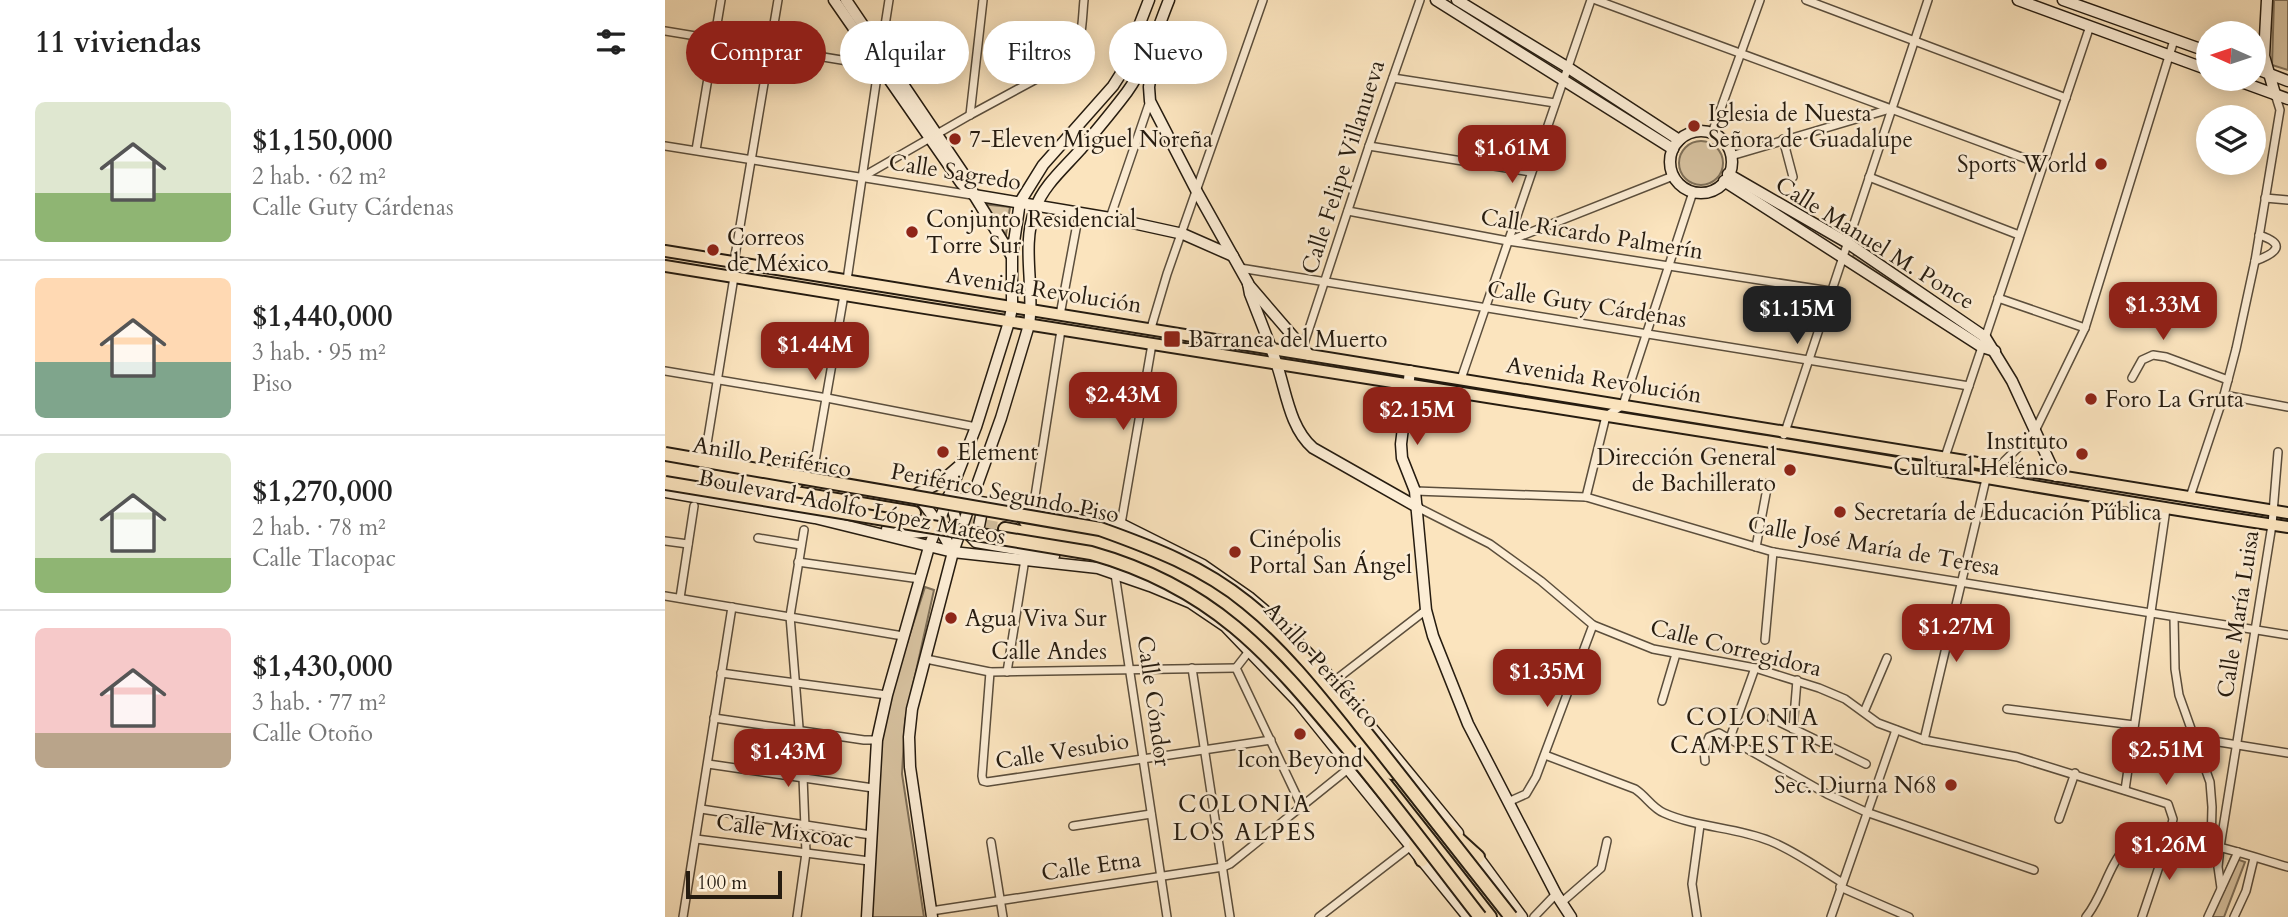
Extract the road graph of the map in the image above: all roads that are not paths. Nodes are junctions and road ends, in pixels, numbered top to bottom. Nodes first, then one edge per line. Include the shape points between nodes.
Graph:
1 (721, 0) edge
2 (778, 0) edge
3 (834, 0) edge
4 (846, 0) edge
5 (889, 0) edge
6 (983, 0) edge
7 (1084, 0) edge
8 (1149, 0) edge
9 (1169, 0) edge
10 (1263, 0) edge
11 (1420, 0) edge
12 (1436, 0) edge
13 (1457, 0) edge
14 (1593, 0) edge
15 (1760, 0) edge
16 (1805, 0) edge
17 (1928, 0) edge
18 (2018, 0) edge
19 (2063, 0) edge
20 (2267, 0) edge
21 (717, 21) edge
22 (775, 21) edge
23 (848, 21) edge
24 (859, 21) edge
25 (885, 21) edge
26 (1161, 21) edge
27 (2090, 26) junction
28 (665, 31) edge
29 (686, 34) edge
30 (1914, 40) junction
31 (2174, 40) junction
32 (2196, 48) edge
33 (1741, 55) junction
34 (2171, 56) junction
35 (2196, 65) edge
36 (1567, 67) junction
37 (2266, 73) edge
38 (2269, 74) junction
39 (1393, 78) junction
40 (1563, 79) junction
41 (2288, 81) edge
42 (707, 84) edge
43 (764, 84) edge
44 (876, 84) edge
45 (892, 84) edge
46 (900, 84) edge
47 (1132, 84) edge
48 (1149, 84) edge
49 (2266, 91) edge
50 (2275, 94) junction
51 (2066, 98) junction
52 (2288, 99) edge
53 (1150, 101) junction
54 (1555, 103) junction
55 (1891, 108) junction
56 (970, 115) junction
57 (1074, 131) junction
58 (1712, 133) junction
59 (934, 136) junction
60 (1783, 139) junction
61 (1087, 141) junction
62 (1676, 144) junction
63 (665, 146) edge
64 (1369, 146) junction
65 (697, 150) junction
66 (1731, 156) junction
67 (751, 158) junction
68 (2043, 164) junction
69 (1531, 172) junction
70 (1673, 176) junction
71 (863, 177) junction
72 (1793, 177) dead end
73 (1869, 177) junction
74 (1726, 178) junction
75 (1693, 191) junction
76 (1197, 192) junction
77 (974, 195) junction
78 (2265, 198) junction
79 (2288, 200) edge
80 (1020, 202) junction
81 (1037, 205) junction
82 (1348, 211) junction
83 (1079, 213) junction
84 (1110, 218) junction
85 (1183, 234) junction
86 (2019, 234) junction
87 (2259, 235) junction
88 (1508, 241) junction
89 (1846, 242) junction
90 (665, 251) edge
91 (1012, 255) junction
92 (1233, 256) junction
93 (1841, 257) junction
94 (2255, 261) junction
95 (734, 262) junction
96 (1669, 265) junction
97 (665, 266) edge
98 (1240, 268) junction
99 (734, 277) junction
100 (847, 280) junction
101 (1326, 281) junction
102 (1248, 284) junction
103 (1830, 291) junction
104 (844, 295) junction
105 (1998, 298) junction
106 (1486, 307) junction
107 (1012, 308) junction
108 (1031, 311) junction
109 (1061, 315) junction
110 (1009, 322) junction
111 (1029, 325) junction
112 (1283, 326) junction
113 (1151, 328) junction
114 (2085, 328) junction
115 (1061, 330) junction
116 (1646, 333) junction
117 (1267, 334) junction
118 (1983, 342) junction
119 (1152, 344) junction
120 (1272, 349) junction
121 (1306, 351) junction
122 (1807, 361) junction
123 (1277, 363) junction
124 (665, 371) edge
125 (1410, 371) junction
126 (2132, 378) dead end
127 (1461, 379) junction
128 (716, 380) junction
129 (2228, 380) junction
130 (1408, 386) junction
131 (1969, 386) junction
132 (2224, 395) junction
133 (827, 397) junction
134 (1623, 405) junction
135 (2288, 407) edge
136 (1605, 416) junction
137 (976, 427) junction
138 (1785, 431) junction
139 (2035, 431) junction
140 (1781, 444) junction
141 (665, 451) edge
142 (2278, 452) dead end
143 (705, 456) junction
144 (1945, 457) junction
145 (963, 460) junction
146 (665, 461) edge
147 (1999, 466) junction
148 (665, 471) edge
149 (813, 473) junction
150 (684, 474) junction
151 (1409, 474) junction
152 (2056, 476) junction
153 (1986, 479) junction
154 (665, 483) edge
155 (1767, 483) dead end
156 (2108, 484) junction
157 (1415, 491) junction
158 (665, 492) edge
159 (1392, 495) junction
160 (950, 497) junction
161 (1586, 497) junction
162 (2190, 497) junction
163 (2106, 499) junction
164 (972, 500) junction
165 (917, 501) junction
166 (1405, 501) junction
167 (699, 502) junction
168 (996, 504) junction
169 (1417, 507) junction
170 (1033, 509) junction
171 (2166, 509) junction
172 (2274, 510) junction
173 (2288, 513) edge
174 (959, 524) junction
175 (1006, 524) tunnel mouth
176 (1121, 524) junction
177 (848, 525) junction
178 (2272, 525) junction
179 (2288, 527) edge
180 (938, 529) junction
181 (804, 530) dead end
182 (919, 533) junction
183 (758, 538) dead end
184 (665, 541) edge
185 (976, 542) junction
186 (688, 544) junction
187 (801, 545) junction
188 (929, 547) junction
189 (1756, 547) junction
190 (953, 552) junction
191 (1773, 552) junction
192 (1024, 559) junction
193 (798, 562) junction
194 (1098, 568) junction
195 (1213, 571) junction
196 (1115, 574) junction
197 (1183, 575) junction
198 (920, 579) junction
199 (1961, 582) junction
200 (665, 596) edge
201 (680, 598) junction
202 (1191, 603) junction
203 (732, 607) junction
204 (1426, 610) junction
205 (2150, 613) junction
206 (790, 616) junction
207 (2174, 617) junction
208 (1593, 625) junction
209 (2253, 629) junction
210 (2288, 635) edge
211 (903, 636) junction
212 (1765, 640) dead end
213 (1255, 649) junction
214 (1676, 654) junction
215 (926, 659) junction
216 (1887, 659) dead end
217 (1236, 667) junction
218 (1192, 668) junction
219 (1755, 668) junction
220 (1130, 670) junction
221 (990, 672) junction
222 (1007, 672) junction
223 (721, 673) junction
224 (1338, 678) dead end
225 (1797, 680) junction
226 (796, 683) junction
227 (887, 695) junction
228 (1662, 701) dead end
229 (2007, 709) dead end
230 (1864, 712) junction
231 (714, 718) junction
232 (1771, 718) dead end
233 (2134, 725) junction
234 (1793, 729) junction
235 (800, 730) junction
236 (1896, 730) junction
237 (2194, 737) junction
238 (1730, 738) junction
239 (877, 740) junction
240 (1271, 740) junction
241 (1924, 740) junction
242 (2237, 744) junction
243 (1205, 749) junction
244 (1339, 753) junction
245 (2288, 753) edge
246 (1545, 755) junction
247 (1142, 758) junction
248 (1365, 759) junction
249 (1705, 761) dead end
250 (708, 764) junction
251 (1866, 764) dead end
252 (1348, 769) junction
253 (2075, 773) junction
254 (803, 778) junction
255 (1402, 787) junction
256 (873, 788) junction
257 (2125, 790) junction
258 (1508, 802) junction
259 (1301, 805) junction
260 (701, 809) junction
261 (1866, 812) junction
262 (1151, 814) junction
263 (2059, 819) dead end
264 (805, 825) junction
265 (1700, 825) junction
266 (1073, 826) dead end
267 (871, 835) junction
268 (2169, 837) junction
269 (696, 839) junction
270 (1607, 841) dead end
271 (991, 842) dead end
272 (1413, 845) junction
273 (2215, 847) junction
274 (2238, 852) junction
275 (806, 853) junction
276 (1478, 858) junction
277 (2254, 858) junction
278 (1422, 860) joint
279 (869, 861) junction
280 (1223, 867) junction
281 (2288, 867) edge
282 (2033, 870) dead end
283 (1161, 876) junction
284 (1840, 885) junction
285 (2221, 888) junction
286 (1559, 898) junction
287 (1000, 899) junction
288 (932, 914) edge
289 (683, 917) edge
290 (797, 917) edge
291 (867, 917) edge
292 (1003, 917) edge
293 (1167, 917) edge
294 (1230, 917) edge
295 (1319, 917) edge
296 (1468, 917) edge
297 (1480, 917) edge
298 (1490, 917) edge
299 (1503, 917) edge
300 (1511, 917) edge
301 (1523, 917) edge
302 (1534, 917) edge
303 (1571, 917) edge
304 (1697, 917) edge
305 (1831, 917) edge
306 (1909, 917) edge
307 (2086, 917) edge
308 (2142, 917) edge
309 (2208, 917) edge
310 (2234, 917) edge

1 - 21 street
2 - 22 street
3 - 23 main road
4 - 24 main road
5 - 25 street
6 - 56 street
7 - 56 street via 1074,57
8 - 57 main road via 1120,75
9 - 26 main road
10 - 76 street
11 - 39 street, Calle Felipe Villanueva
12 - 40 main road
13 - 36 main road
14 - 33 street
14 - 36 street
15 - 33 street
16 - 30 street
17 - 30 street
18 - 27 main road
19 - 31 main road
20 - 38 main road via 2264,56
27 - 34 main road
27 - 51 street
28 - 29 street
30 - 51 street
30 - 55 street
31 - 32 main road
31 - 34 street
33 - 55 street
33 - 58 street
34 - 35 main road
34 - 114 street
36 - 40 street
36 - 62 main road
37 - 38 main road
38 - 41 main road
38 - 50 main road
39 - 54 street
39 - 64 street, Calle Felipe Villanueva
40 - 54 street
40 - 62 main road
42 - 65 street
43 - 67 street
44 - 71 street
45 - 59 main road
46 - 59 main road
47 - 61 main road
48 - 53 main road
49 - 50 main road
50 - 52 main road
50 - 78 street via 2280,110
51 - 68 street
53 - 76 main road
53 - 84 street
54 - 69 street
55 - 60 street
55 - 68 street
55 - 73 street
56 - 59 street
57 - 61 main road
57 - 80 main road via 1043,165
58 - 62 main road via 1693,132
58 - 66 main road via 1725,143
59 - 71 street
59 - 77 main road via 961,183
60 - 66 street
60 - 72 street
61 - 81 main road
62 - 70 main road via 1670,164
63 - 65 street, Calle Sagredo
64 - 69 street
64 - 82 street, Calle Felipe Villanueva
65 - 67 street, Calle Sagredo
66 - 74 main road
67 - 71 street, Calle Sagredo
67 - 95 street
68 - 86 street
69 - 88 street
70 - 75 main road
70 - 88 street
71 - 77 street, Calle Sagredo
71 - 100 street
73 - 86 street
73 - 89 street
74 - 75 main road via 1707,192
74 - 89 main road, Calle Manuel M. Ponce
74 - 93 main road, Calle Manuel M. Ponce
75 - 96 street
76 - 85 street
76 - 92 main road
77 - 80 main road, Calle Sagredo
77 - 91 main road
78 - 79 street
78 - 87 street
80 - 81 main road, Calle Sagredo
80 - 91 main road
81 - 83 main road, Calle Sagredo
81 - 108 main road via 1028,236
82 - 88 street, Calle Ricardo Palmerín
82 - 101 street, Calle Felipe Villanueva
83 - 84 main road, Calle Sagredo
83 - 109 street
84 - 85 main road, Calle Sagredo
85 - 92 main road, Calle Sagredo
85 - 113 street
86 - 105 street
87 - 94 street
87 - 94 street via 2277,247
88 - 96 street, Calle Ricardo Palmerín
88 - 106 street
89 - 93 street
89 - 118 main road, Calle Manuel M. Ponce
90 - 95 main road, Avenida Revolución
91 - 107 main road
92 - 98 main road
93 - 103 street
93 - 118 main road, Calle Manuel M. Ponce
94 - 129 street
95 - 100 main road, Avenida Revolución
96 - 103 street, Calle Ricardo Palmerín
96 - 116 street
97 - 99 main road, Avenida Revolución
98 - 101 street, Calle Guty Cárdenas
98 - 102 main road
99 - 104 main road, Avenida Revolución
99 - 128 street
100 - 107 main road, Avenida Revolución
101 - 106 street, Calle Guty Cárdenas
101 - 121 street, Calle Felipe Villanueva
102 - 112 main road
102 - 117 main road
103 - 122 street
104 - 110 main road, Avenida Revolución
104 - 133 street
105 - 114 street
105 - 118 street
106 - 116 street, Calle Guty Cárdenas
106 - 127 street
107 - 108 main road, Avenida Revolución
107 - 110 main road
108 - 109 main road, Avenida Revolución
108 - 111 main road
109 - 113 main road, Avenida Revolución
110 - 111 main road, Avenida Revolución
110 - 137 main road
111 - 115 main road, Avenida Revolución
111 - 164 main road
112 - 117 main road
112 - 121 main road
113 - 120 main road, Avenida Revolución
114 - 139 street
115 - 119 main road, Avenida Revolución
115 - 170 street
116 - 122 street, Calle Guty Cárdenas
116 - 134 street
117 - 120 main road
118 - 131 street
118 - 139 main road, Calle Manuel M. Ponce via 1996,351
119 - 123 main road, Avenida Revolución
119 - 176 street
120 - 121 main road, Avenida Revolución
120 - 123 main road
121 - 125 main road, Avenida Revolución
122 - 131 street, Calle Guty Cárdenas
122 - 138 street
123 - 130 main road, Avenida Revolución
123 - 159 main road via 1303,439
124 - 128 street
125 - 127 main road, Avenida Revolución
125 - 130 main road
126 - 129 street via 2142,359 2153,355
127 - 134 main road, Avenida Revolución
128 - 133 street
128 - 143 street
129 - 132 street
130 - 136 main road, Avenida Revolución
130 - 151 main road via 1401,444
131 - 144 street
132 - 135 street
132 - 162 street
133 - 137 street
133 - 149 street
134 - 136 street
134 - 138 main road, Avenida Revolución
136 - 140 main road, Avenida Revolución
136 - 161 street
137 - 145 main road
138 - 140 street
138 - 144 main road, Avenida Revolución
139 - 147 street
139 - 152 main road, Calle Manuel M. Ponce
140 - 153 main road, Avenida Revolución
141 - 143 main road, Boulevard Adolfo López Mateos
141 - 300 highway, Periférico Segundo Piso, bridge via 1100,529 1167,553 1201,571 1246,601 1329,686
142 - 172 street, Calle María Luisa
143 - 149 main road, Boulevard Adolfo López Mateos
144 - 147 main road, Avenida Revolución
145 - 160 main road
145 - 165 main road
146 - 165 highway, Anillo Periférico
147 - 152 main road, Avenida Revolución
147 - 153 street
148 - 150 highway, Anillo Periférico
149 - 165 main road, Boulevard Adolfo López Mateos
150 - 165 highway, Anillo Periférico
150 - 167 highway
151 - 157 main road
151 - 159 main road via 1404,490
152 - 156 main road, Avenida Revolución
153 - 163 main road, Avenida Revolución
153 - 199 street
154 - 213 highway, Periférico Segundo Piso, bridge via 1118,560 1181,588 1229,621
155 - 189 street
156 - 162 main road, Avenida Revolución
156 - 163 main road
157 - 161 street, Calle José María de Teresa
157 - 166 main road
157 - 169 main road
158 - 167 main road, Boulevard Adolfo López Mateos
159 - 166 main road
160 - 164 main road, Boulevard Adolfo López Mateos
160 - 165 main road, Boulevard Adolfo López Mateos
160 - 174 main road
160 - 180 main road
161 - 189 street, Calle José María de Teresa
162 - 172 main road, Avenida Revolución
163 - 171 main road, Avenida Revolución
164 - 168 main road, Boulevard Adolfo López Mateos
164 - 174 main road
165 - 180 main road
165 - 182 main road
166 - 169 main road
167 - 177 main road, Boulevard Adolfo López Mateos
167 - 186 street
168 - 170 main road, Boulevard Adolfo López Mateos
168 - 185 main road via 982,510
169 - 204 main road
169 - 208 street, Calle Corregidora via 1490,544
170 - 176 main road, Boulevard Adolfo López Mateos
171 - 178 main road, Avenida Revolución
171 - 205 street
172 - 173 main road, Avenida Revolución
172 - 178 street, Calle María Luisa
174 - 180 main road
174 - 185 main road
174 - 190 main road
175 - 197 highway, Anillo Periférico via 1098,536 1163,559
176 - 195 main road, Boulevard Adolfo López Mateos
177 - 182 main road
177 - 188 main road, Boulevard Adolfo López Mateos
178 - 179 main road, Avenida Revolución
178 - 209 street, Calle María Luisa
180 - 182 main road
180 - 188 main road
180 - 190 main road
181 - 187 street
183 - 187 street
184 - 186 street
185 - 194 main road
186 - 201 street
187 - 193 street
188 - 190 main road, Boulevard Adolfo López Mateos
188 - 198 main road
189 - 191 street, Calle José María de Teresa
190 - 192 main road, Boulevard Adolfo López Mateos
190 - 215 main road
191 - 199 street, Calle José María de Teresa
191 - 212 street
192 - 194 main road, Boulevard Adolfo López Mateos
192 - 222 street
193 - 198 street
193 - 206 street
194 - 196 main road, Boulevard Adolfo López Mateos
195 - 197 highway
195 - 276 main road, Boulevard Adolfo López Mateos via 1283,625
196 - 202 main road, Boulevard Adolfo López Mateos
196 - 220 street, Calle Cóndor
197 - 202 highway
197 - 248 highway, Anillo Periférico via 1266,642
197 - 255 highway, Anillo Periférico via 1240,607 1273,636
198 - 211 main road
199 - 205 street, Calle José María de Teresa
199 - 241 street
200 - 201 street
201 - 203 street
202 - 213 main road, Boulevard Adolfo López Mateos
203 - 206 street
203 - 223 street
204 - 224 street
204 - 258 main road via 1468,724
205 - 207 street, Calle José María de Teresa
205 - 233 street
206 - 211 street
206 - 226 street
207 - 209 street, Calle José María de Teresa
207 - 237 street via 2179,695
208 - 214 street, Calle Corregidora
208 - 246 street
209 - 210 street, Calle José María de Teresa
209 - 242 street, Calle María Luisa
211 - 227 main road
213 - 217 street
213 - 244 main road, Boulevard Adolfo López Mateos
213 - 272 highway, bridge via 1343,752
213 - 297 highway, Periférico Segundo Piso, bridge via 1286,674
214 - 219 street, Calle Corregidora
214 - 228 street
215 - 221 street, Calle Andes
215 - 288 main road via 909,737
216 - 230 street
217 - 218 street, Calle Andes
217 - 240 street
218 - 220 street, Calle Andes
218 - 243 street
219 - 225 street, Calle Corregidora
219 - 238 street
220 - 222 street, Calle Andes
220 - 247 street, Calle Cóndor
221 - 222 street, Calle Andes
221 - 247 street, Calle Vesubio via 983,781
223 - 226 street
223 - 231 street
225 - 230 street, Calle Corregidora via 1845,699
225 - 234 street
226 - 227 street
226 - 235 street
227 - 239 main road
229 - 233 street
230 - 236 street, Calle Corregidora
231 - 235 street
231 - 250 street
232 - 234 street
233 - 257 street
234 - 251 street
235 - 239 street
235 - 254 street
236 - 241 street, Calle Corregidora
236 - 261 street
237 - 242 street
237 - 273 street via 2210,782
238 - 249 street via 1719,733 1709,737
238 - 261 street
239 - 256 main road
240 - 243 street, Calle Vesubio
240 - 259 street
241 - 253 street, Calle Corregidora
242 - 245 street
242 - 273 street, Calle María Luisa
243 - 247 street, Calle Vesubio
243 - 280 street
244 - 248 highway
244 - 252 main road, Boulevard Adolfo López Mateos
246 - 258 street via 1526,794
246 - 265 street via 1635,789 1655,808
247 - 262 street, Calle Cóndor
248 - 298 highway, Anillo Periférico
250 - 254 street
250 - 260 street
252 - 259 street, Calle Etna
252 - 272 main road, Boulevard Adolfo López Mateos
253 - 257 street, Calle Corregidora
253 - 263 street
254 - 256 street
254 - 264 street
255 - 276 highway
255 - 299 highway, Anillo Periférico
256 - 267 main road
257 - 268 street, Calle Corregidora via 2168,804 2173,819
258 - 286 main road
259 - 280 street, Calle Etna
260 - 264 street
260 - 269 street
261 - 282 street
261 - 284 street
262 - 266 street
262 - 283 street, Calle Cóndor
264 - 267 street
264 - 275 street
265 - 284 street via 1767,839
265 - 304 street via 1692,884
267 - 279 main road
268 - 273 street
268 - 307 street via 2144,837 2125,848
268 - 308 street
269 - 275 street, Calle Mixcoac
269 - 289 street
270 - 286 street via 1601,868
271 - 287 street
272 - 278 highway
272 - 295 street
273 - 274 street
273 - 285 street
274 - 277 street
274 - 285 street
275 - 279 street, Calle Mixcoac
275 - 290 street
276 - 301 main road, Boulevard Adolfo López Mateos
277 - 281 street
277 - 310 street
278 - 296 main road
279 - 291 main road
280 - 283 street, Calle Etna
280 - 294 street
283 - 287 street, Calle Etna
283 - 293 street, Calle Cóndor
284 - 305 street
284 - 306 street
285 - 309 street
286 - 302 street
286 - 303 main road
287 - 288 street, Calle Etna
287 - 292 street

